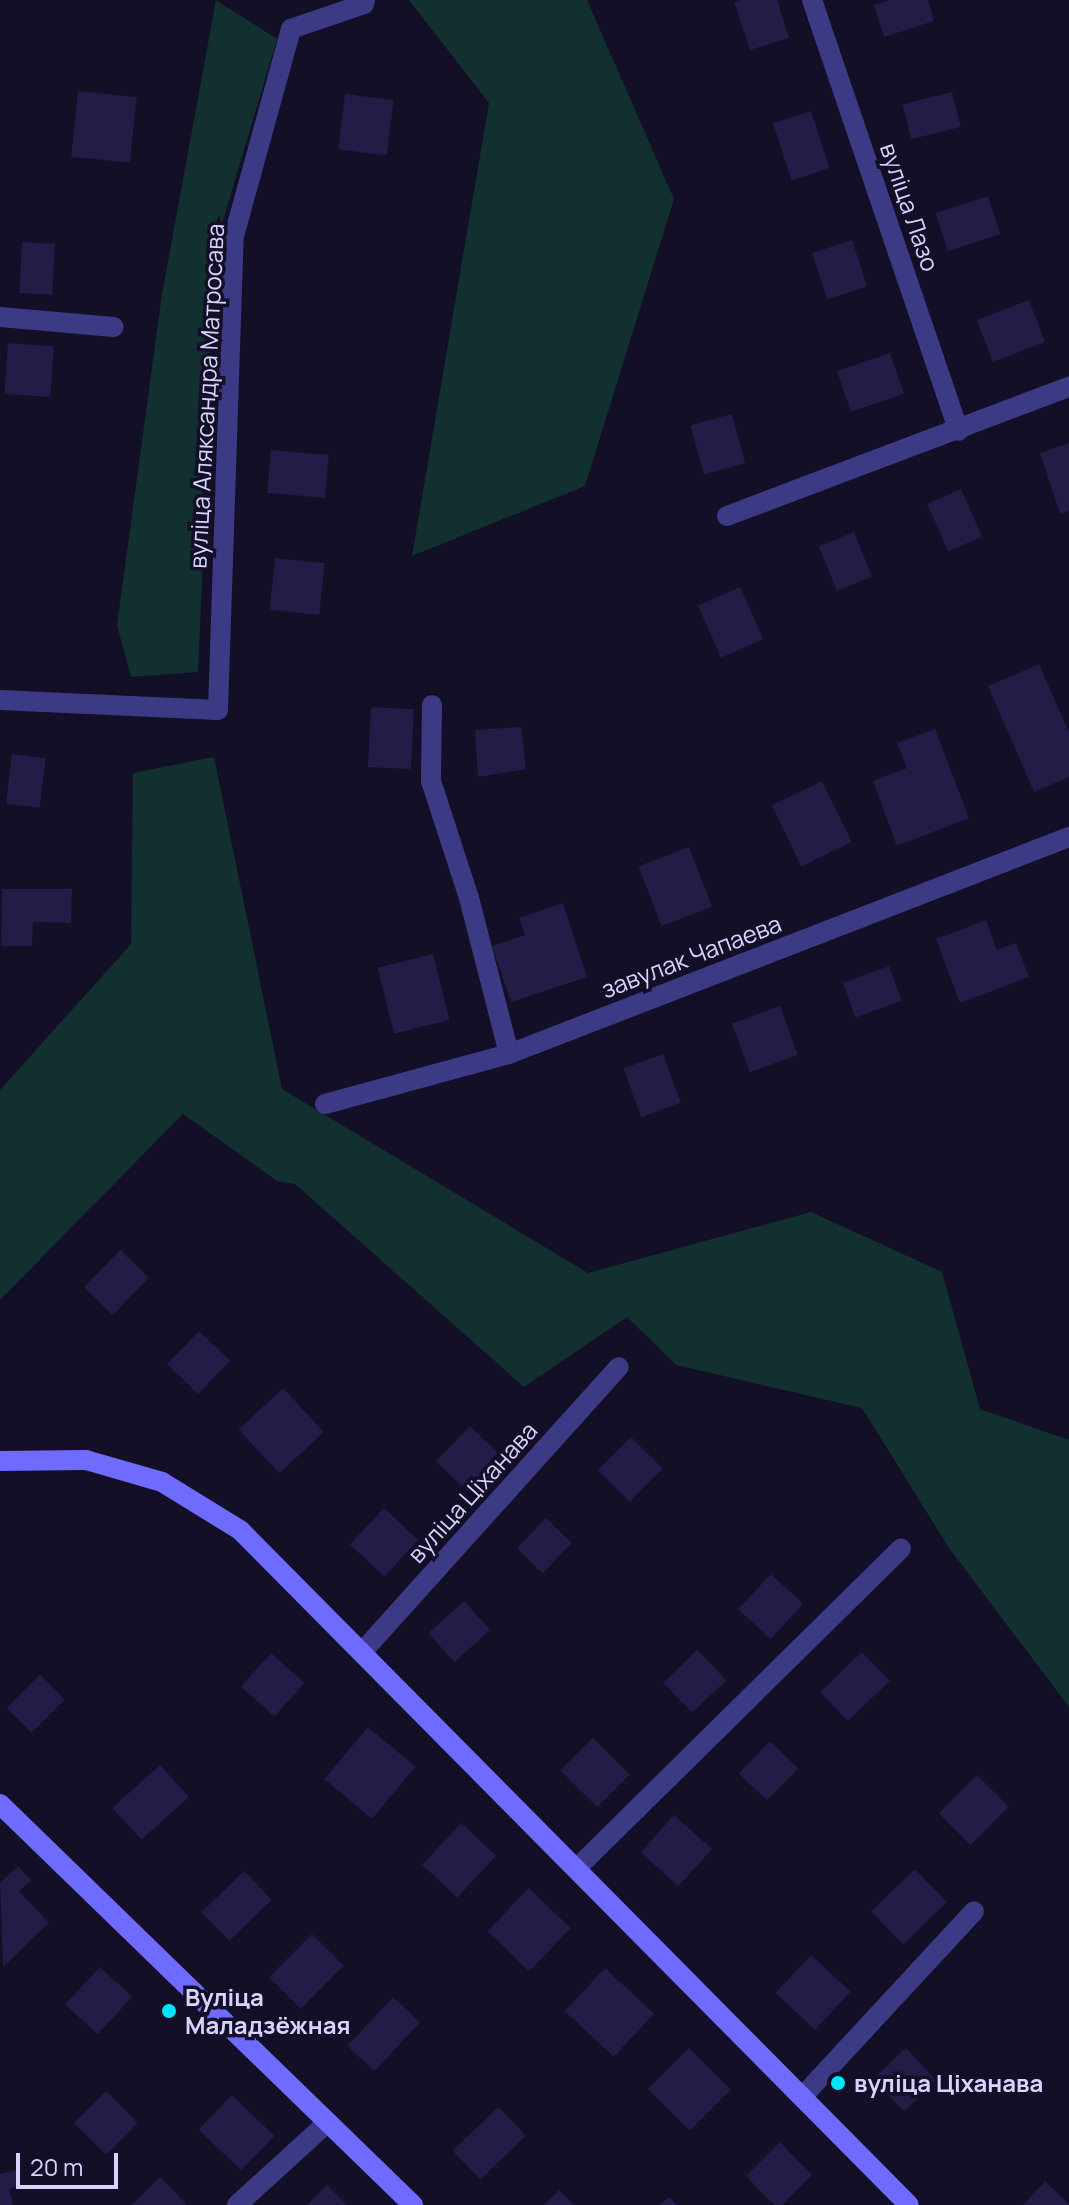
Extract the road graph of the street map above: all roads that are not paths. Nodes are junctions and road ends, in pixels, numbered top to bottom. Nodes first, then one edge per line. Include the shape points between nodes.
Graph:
1 (365, 0) edge
2 (812, 0) edge
3 (0, 317) edge
4 (114, 327) dead end
5 (1069, 387) edge
6 (959, 431) junction
7 (727, 516) dead end
8 (0, 700) edge
9 (432, 705) dead end
10 (1069, 837) edge
11 (509, 1054) junction
12 (325, 1104) dead end
13 (619, 1367) dead end
14 (0, 1461) edge
15 (901, 1548) dead end
16 (363, 1651) junction
17 (0, 1804) edge
18 (577, 1868) junction
19 (974, 1911) dead end
20 (802, 2097) junction
21 (328, 2122) junction
22 (237, 2205) edge
23 (413, 2205) edge
24 (909, 2205) edge

1 - 8 street, вуліца Аляксандра Матросава via 291,29 234,236 218,710
2 - 6 street, вуліца Лазо
3 - 4 street
5 - 6 street
6 - 7 street
9 - 11 street via 431,781 469,898
10 - 11 street, завулак Чапаева
11 - 12 street, завулак Чапаева
13 - 16 street, вуліца Ціханава
14 - 16 street via 86,1460 162,1482 240,1530
15 - 18 street
16 - 18 street
17 - 21 street
18 - 20 street
19 - 20 street
20 - 24 street
21 - 22 street
21 - 23 street

